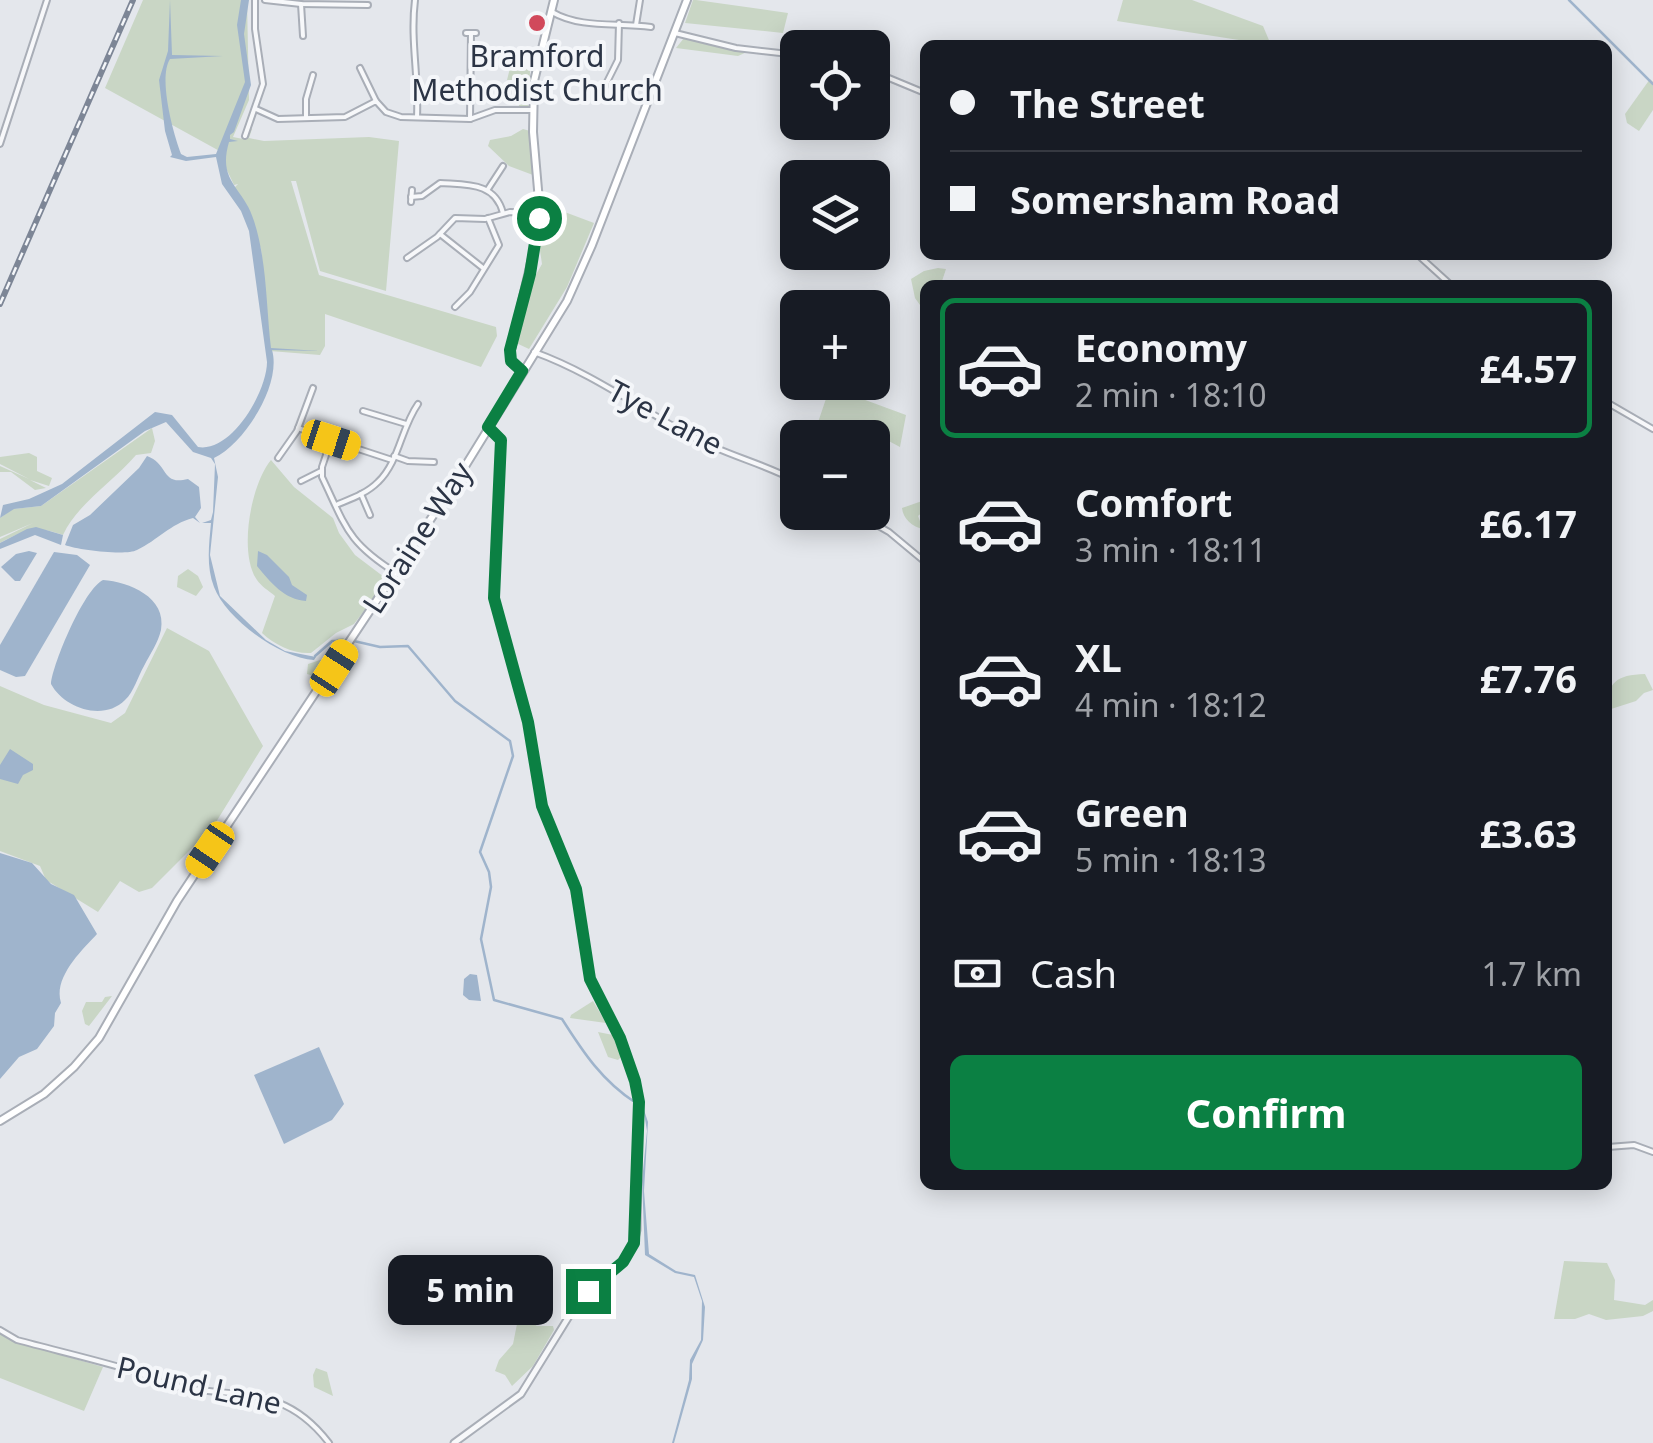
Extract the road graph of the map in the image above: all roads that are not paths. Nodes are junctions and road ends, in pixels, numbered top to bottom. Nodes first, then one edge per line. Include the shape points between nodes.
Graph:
1 (48, 0) edge
2 (255, 0) edge
3 (265, 0) edge
4 (414, 0) edge
5 (554, 0) edge
6 (640, 0) edge
7 (687, 0) edge
8 (301, 4) junction
9 (368, 4) dead end
10 (552, 12) junction
11 (620, 23) junction
12 (636, 25) junction
13 (651, 28) dead end
14 (471, 33) dead end
15 (675, 33) junction
16 (303, 36) dead end
17 (780, 53) edge
18 (360, 68) dead end
19 (313, 75) dead end
20 (890, 78) edge
21 (603, 90) dead end
22 (920, 91) edge
23 (376, 101) junction
24 (256, 109) junction
25 (533, 110) junction
26 (417, 117) junction
27 (306, 118) junction
28 (470, 119) junction
29 (245, 136) dead end
30 (0, 144) edge
31 (503, 166) dead end
32 (488, 189) junction
33 (412, 190) dead end
34 (503, 213) junction
35 (539, 214) junction
36 (488, 218) junction
37 (440, 234) junction
38 (407, 258) dead end
39 (1424, 260) edge
40 (483, 268) junction
41 (1446, 280) edge
42 (455, 307) dead end
43 (534, 352) junction
44 (522, 371) junction
45 (314, 388) dead end
46 (418, 404) dead end
47 (1612, 406) edge
48 (364, 411) dead end
49 (406, 424) junction
50 (488, 427) junction
51 (298, 428) junction
52 (1653, 429) edge
53 (332, 438) junction
54 (289, 446) junction
55 (295, 450) dead end
56 (278, 458) dead end
57 (393, 458) junction
58 (434, 462) dead end
59 (321, 471) junction
60 (780, 472) edge
61 (301, 481) dead end
62 (361, 494) junction
63 (336, 505) junction
64 (370, 514) dead end
65 (886, 530) edge
66 (920, 558) edge
67 (396, 573) junction
68 (0, 1121) edge
69 (1612, 1146) edge
70 (1653, 1152) edge
71 (0, 1330) edge
72 (329, 1443) edge
73 (454, 1443) edge

1 - 30 street
2 - 24 street via 262,84
3 - 8 street
4 - 26 street
5 - 10 main road
6 - 12 street
7 - 15 main road, Loraine Way
8 - 9 street
8 - 16 street
10 - 11 street via 572,22
10 - 25 main road via 535,70
11 - 12 street
11 - 21 street via 618,60
12 - 13 street
14 - 28 street
15 - 17 street
15 - 43 main road, Loraine Way via 592,245
18 - 23 street
19 - 27 street
20 - 22 street
23 - 26 street via 390,114
23 - 27 street via 349,116
24 - 27 street via 275,118
24 - 29 street
25 - 28 street via 495,110
25 - 35 main road
26 - 28 street
31 - 32 street
32 - 33 street via 440,183 411,199
32 - 34 street
34 - 35 street
34 - 36 street
35 - 44 main road via 510,350
36 - 37 street via 455,218
36 - 40 street via 499,244
37 - 38 street
37 - 40 street
39 - 41 street
40 - 42 street
43 - 44 main road, Loraine Way
43 - 60 street, Tye Lane via 695,439
44 - 50 main road, Loraine Way
45 - 51 street
46 - 49 street
47 - 52 street
48 - 49 street
49 - 57 street
50 - 67 main road, Loraine Way
50 - 73 street via 501,440 494,598 528,722 542,806 576,889 590,979 625,1049 639,1102 636,1230 623,1262 576,1305 522,1394
51 - 53 street
51 - 54 street
53 - 57 street
53 - 59 street
54 - 55 street
54 - 56 street
57 - 58 street
57 - 62 street
59 - 61 street
59 - 63 street
62 - 63 street
62 - 64 street
63 - 67 street via 356,544
65 - 66 street
67 - 68 main road, Loraine Way via 176,900 99,1038 44,1094
69 - 70 street
71 - 72 street, Pound Lane via 165,1384 283,1403 309,1418

